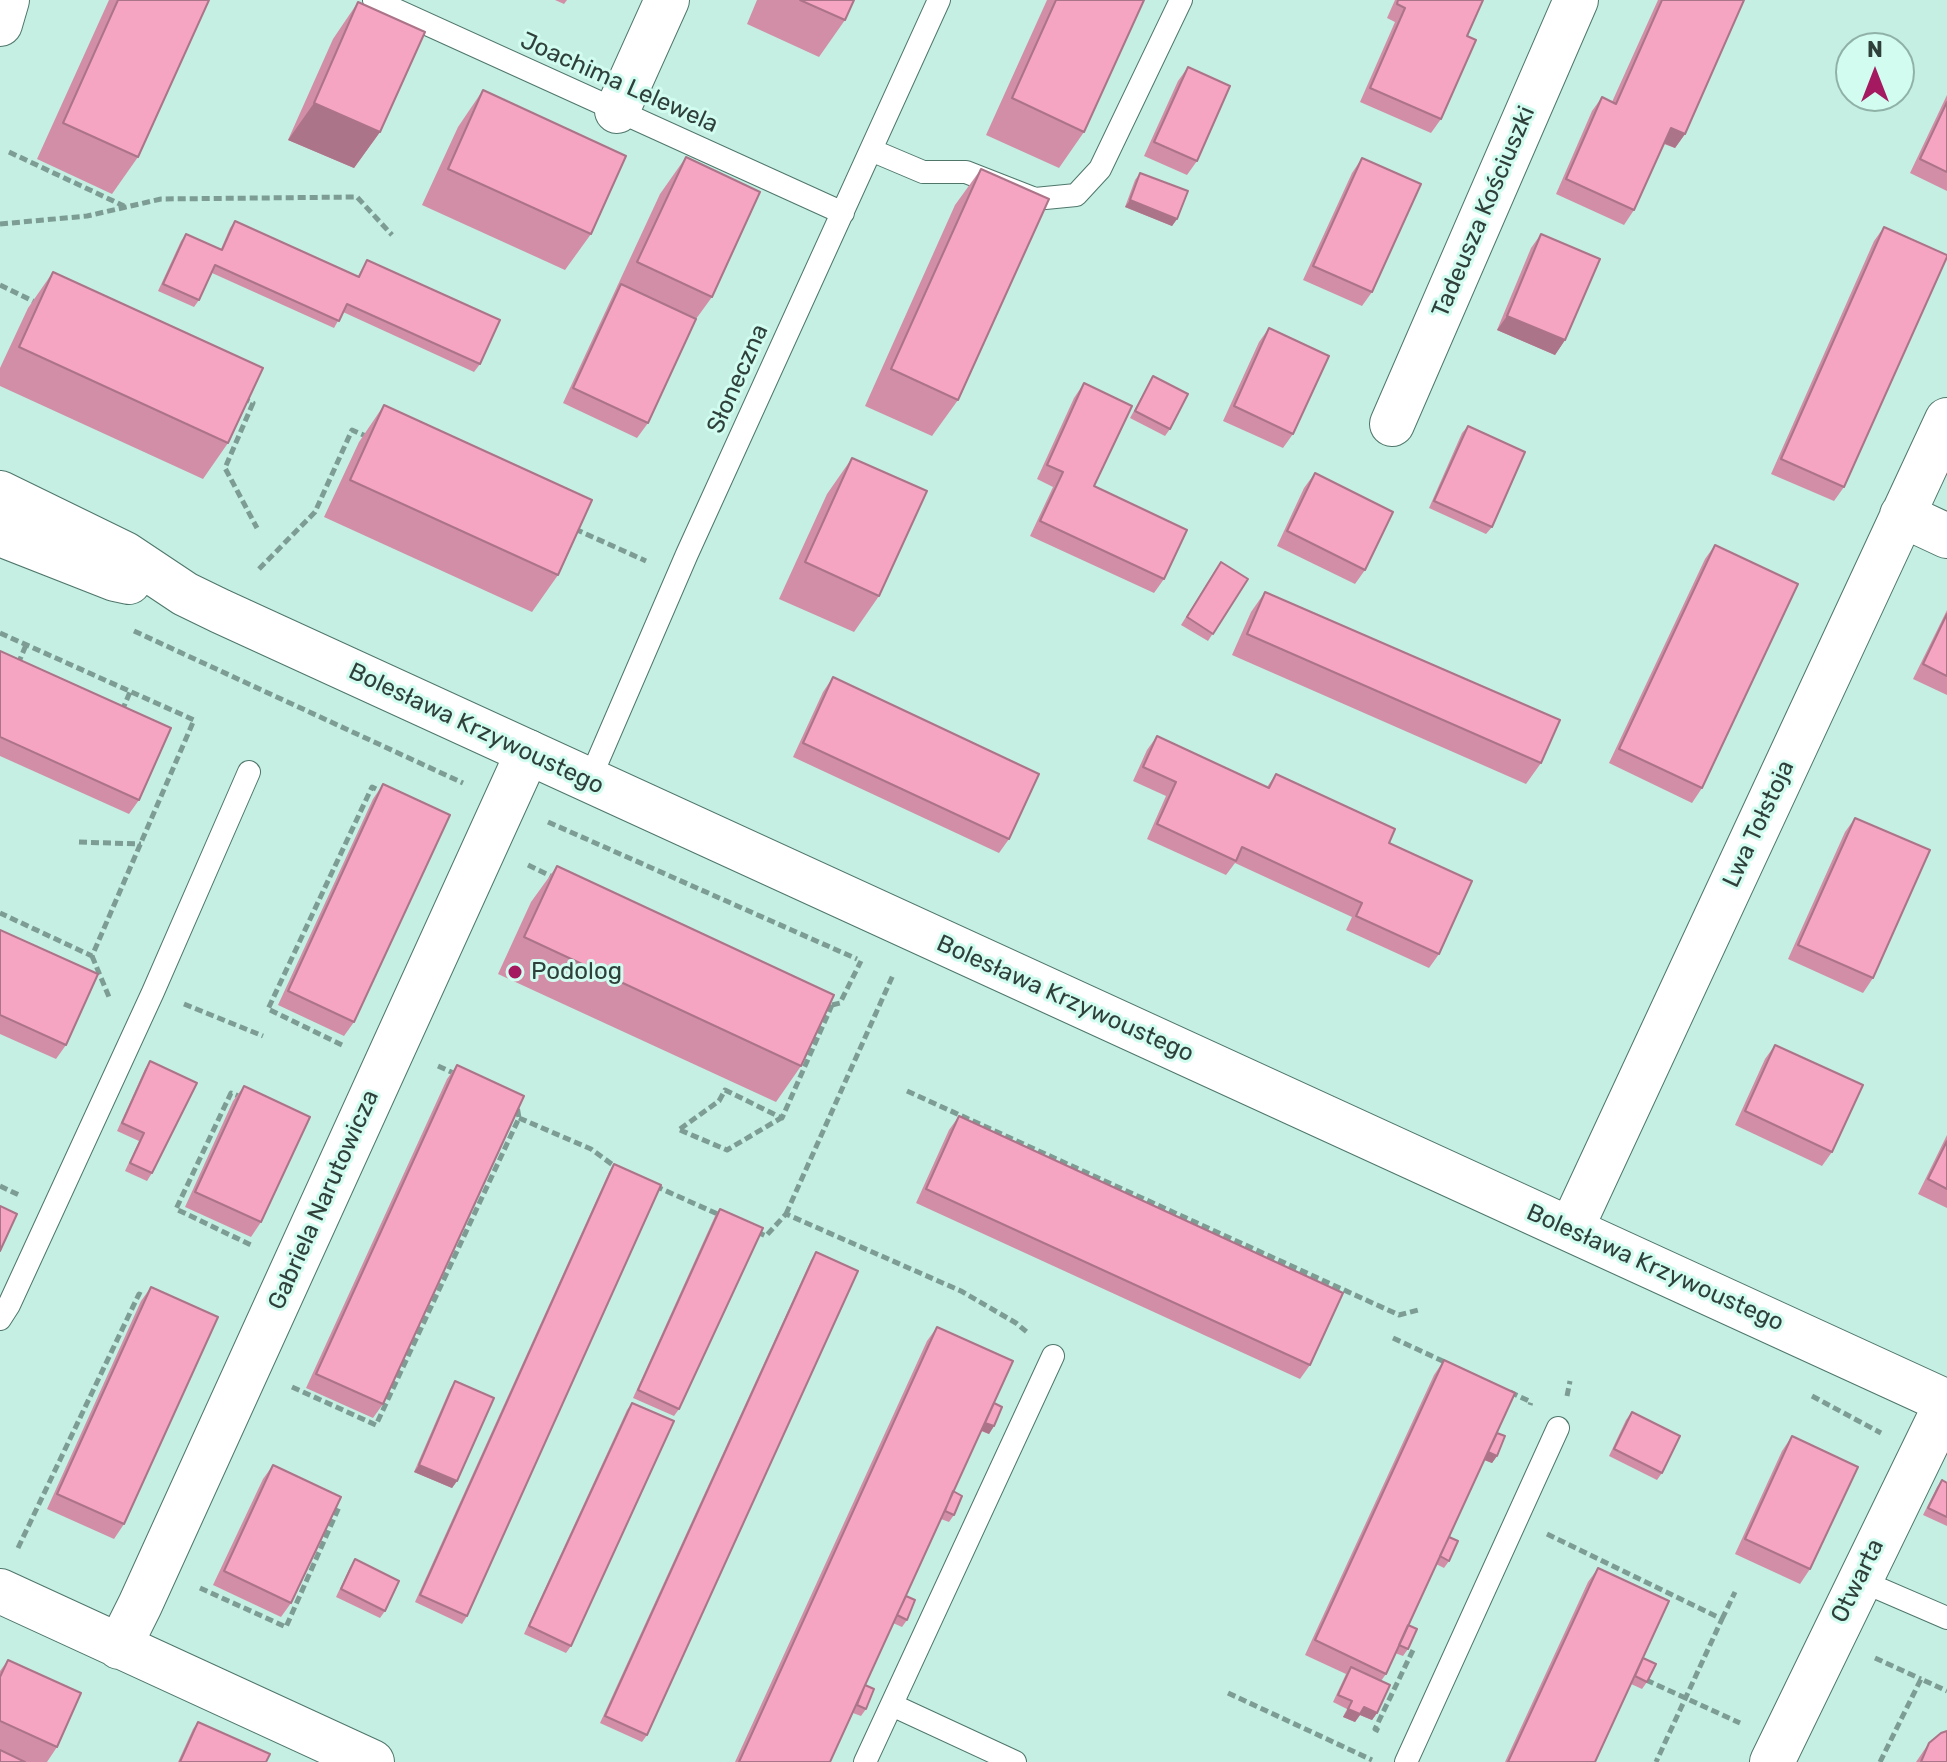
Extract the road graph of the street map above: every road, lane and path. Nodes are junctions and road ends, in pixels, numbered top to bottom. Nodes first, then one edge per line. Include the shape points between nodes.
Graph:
1 (7, 0) edge
2 (374, 0) edge
3 (667, 0) edge
4 (939, 0) edge
5 (1181, 0) edge
6 (1576, 0) edge
7 (0, 24) edge
8 (617, 111) junction
9 (871, 150) junction
10 (9, 152) dead end
11 (125, 207) junction
12 (843, 213) junction
13 (0, 224) edge
14 (392, 235) dead end
15 (0, 285) edge
16 (42, 305) edge
17 (239, 396) edge
18 (1947, 420) edge
19 (1392, 424) dead end
20 (380, 443) edge
21 (0, 493) edge
22 (1902, 515) junction
23 (563, 524) edge
24 (257, 528) dead end
25 (0, 534) edge
26 (1947, 536) edge
27 (647, 561) dead end
28 (259, 569) dead end
29 (185, 594) junction
30 (129, 628) dead end
31 (0, 633) edge
32 (26, 645) junction
33 (12, 675) edge
34 (130, 692) junction
35 (117, 723) edge
36 (528, 752) junction
37 (249, 772) dead end
38 (589, 781) junction
39 (386, 793) edge
40 (505, 803) junction
41 (79, 842) dead end
42 (141, 844) junction
43 (522, 862) dead end
44 (559, 880) edge
45 (0, 913) edge
46 (52, 937) junction
47 (46, 952) edge
48 (861, 961) junction
49 (872, 966) dead end
50 (883, 970) dead end
51 (893, 975) junction
52 (907, 981) dead end
53 (153, 992) junction
54 (819, 999) edge
55 (832, 1005) junction
56 (263, 1036) dead end
57 (351, 1049) dead end
58 (433, 1063) dead end
59 (461, 1076) edge
60 (907, 1091) dead end
61 (245, 1099) edge
62 (517, 1101) edge
63 (519, 1118) junction
64 (782, 1118) junction
65 (1004, 1136) junction
66 (1000, 1144) edge
67 (619, 1170) edge
68 (1102, 1180) junction
69 (646, 1182) edge
70 (0, 1186) edge
71 (1098, 1189) edge
72 (19, 1195) dead end
73 (786, 1214) junction
74 (726, 1218) edge
75 (1210, 1229) junction
76 (1571, 1229) junction
77 (752, 1230) edge
78 (1206, 1238) edge
79 (259, 1249) dead end
80 (1300, 1270) junction
81 (1296, 1279) edge
82 (152, 1300) edge
83 (1418, 1310) dead end
84 (0, 1319) edge
85 (1393, 1338) dead end
86 (1053, 1356) joint
87 (1448, 1364) edge
88 (285, 1385) dead end
89 (1504, 1389) edge
90 (1808, 1394) dead end
91 (1947, 1402) edge
92 (1524, 1416) dead end
93 (1860, 1424) dead end
94 (1558, 1428) dead end
95 (326, 1501) edge
96 (1517, 1519) junction
97 (17, 1549) dead end
98 (1859, 1580) junction
99 (194, 1586) dead end
100 (0, 1591) edge
101 (1735, 1592) dead end
102 (1947, 1618) edge
103 (1722, 1619) junction
104 (1419, 1637) edge
105 (119, 1647) junction
106 (1646, 1680) edge
107 (1947, 1691) edge
108 (1228, 1693) dead end
109 (1685, 1698) junction
110 (892, 1705) junction
111 (1777, 1752) edge
112 (1409, 1754) edge
113 (372, 1762) edge
114 (865, 1762) edge
115 (1015, 1762) edge
116 (1375, 1762) edge
117 (1656, 1762) edge
118 (1880, 1762) edge

1 - 7 street
2 - 8 lane, Joachima Lelewela
3 - 8 street
4 - 9 lane, Słoneczna
5 - 9 lane via 1100,169 1076,195 1035,199 966,172 923,172
6 - 19 street, Tadeusza Kościuszki
8 - 12 lane, Joachima Lelewela
9 - 12 lane, Słoneczna
10 - 11 path
11 - 13 path
11 - 14 path via 161,199 357,197
12 - 38 lane, Słoneczna
15 - 16 path
17 - 24 path via 253,403 225,468
18 - 22 street, Lwa Tołstoja
20 - 28 path via 352,430 315,512
21 - 29 street, Bolesława Krzywoustego via 125,554
22 - 26 street
22 - 76 street, Lwa Tołstoja
23 - 27 path
25 - 29 street, Bolesława Krzywoustego via 115,579
29 - 36 street, Bolesława Krzywoustego
30 - 40 path
31 - 32 path
32 - 33 path
32 - 34 path
34 - 35 path
34 - 42 path via 194,720
36 - 38 street, Bolesława Krzywoustego
36 - 40 street, Gabriela Narutowicza
37 - 53 lane
38 - 76 street, Bolesława Krzywoustego
39 - 57 path via 372,787 268,1009
40 - 48 path
40 - 105 street, Gabriela Narutowicza
41 - 42 path
42 - 46 path via 92,956
43 - 44 path
45 - 46 path
46 - 47 path
48 - 49 path
48 - 55 path via 840,1003
50 - 51 path
51 - 52 path
51 - 73 path
53 - 56 path
53 - 84 lane
54 - 55 path
55 - 64 path
58 - 59 path
60 - 65 path
61 - 79 path via 231,1093 176,1209
62 - 63 path
63 - 67 path via 591,1149
63 - 88 path via 376,1425
64 - 64 path via 725,1090 719,1101 680,1129 727,1150
65 - 66 path
65 - 68 path
68 - 71 path
68 - 75 path
69 - 74 path
70 - 72 path
73 - 77 path via 766,1236
73 - 86 path via 961,1291 1016,1323
75 - 78 path
75 - 80 path
76 - 91 street, Bolesława Krzywoustego
80 - 81 path
80 - 83 path via 1399,1315
82 - 97 path via 139,1294
85 - 87 path
86 - 110 lane
89 - 92 path via 1531,1402
90 - 93 path
91 - 98 street, Otwarta
94 - 96 lane
95 - 99 path via 339,1507 286,1627
96 - 103 path
96 - 112 lane
98 - 102 lane
98 - 111 street, Otwarta
100 - 105 street
101 - 103 path
103 - 109 path
104 - 112 path via 1375,1729
105 - 113 street
106 - 109 path
107 - 118 path via 1921,1679
108 - 116 path
109 - 111 path
109 - 117 path
110 - 114 lane
110 - 115 lane

